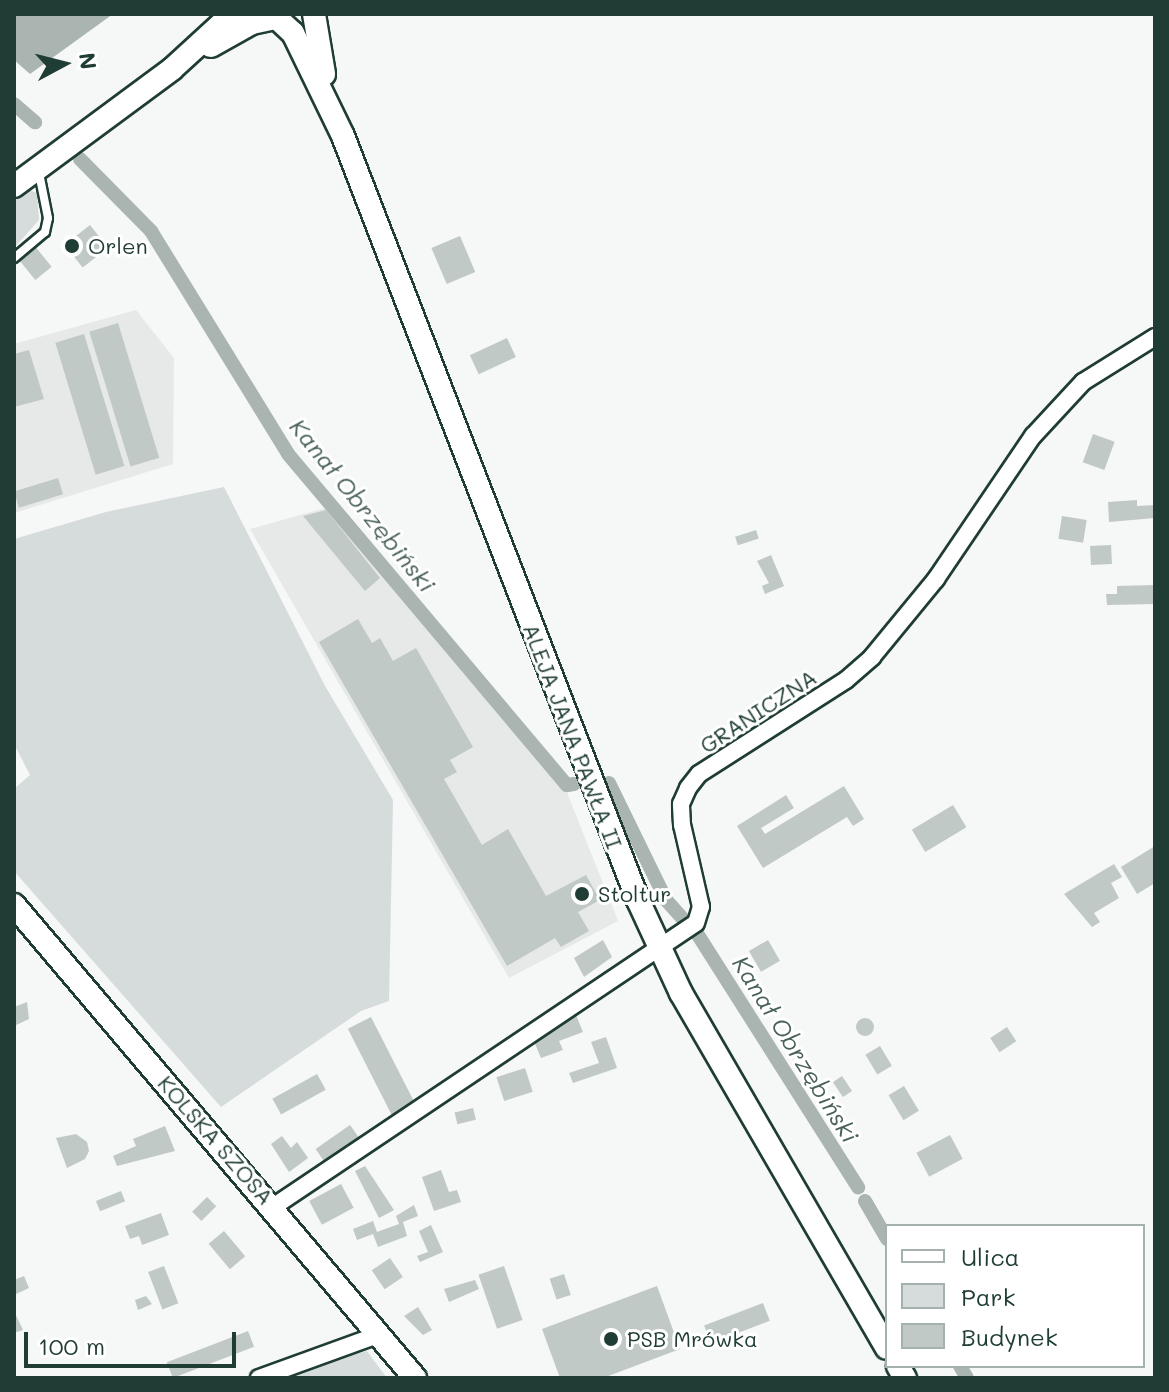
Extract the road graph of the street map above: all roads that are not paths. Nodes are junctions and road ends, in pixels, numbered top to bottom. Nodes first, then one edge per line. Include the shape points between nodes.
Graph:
1 (232, 14) edge
2 (308, 14) edge
3 (314, 14) edge
4 (271, 18) edge
5 (172, 69) junction
6 (343, 136) junction
7 (38, 168) junction
8 (14, 186) edge
9 (14, 258) edge
10 (1155, 337) edge
11 (14, 905) edge
12 (659, 946) junction
13 (273, 1207) junction
14 (378, 1335) junction
15 (885, 1345) edge
16 (259, 1378) edge
17 (415, 1378) edge

1 - 5 main road
2 - 4 main road
3 - 6 main road, ALEJA JANA PAWŁA II via 313,32
4 - 5 main road via 242,28
4 - 6 main road, ALEJA JANA PAWŁA II via 293,33
5 - 7 main road
6 - 12 main road, ALEJA JANA PAWŁA II
7 - 8 main road
7 - 9 lane via 48,218 45,232
10 - 12 street, GRANICZNA via 1083,382 1033,436 936,579 872,657 846,680 699,774 681,804 700,918
11 - 13 main road, KOLSKA SZOSA
12 - 13 street, GRANICZNA
12 - 15 main road, ALEJA JANA PAWŁA II via 681,993
13 - 14 main road, KOLSKA SZOSA
14 - 16 street
14 - 17 main road, KOLSKA SZOSA

